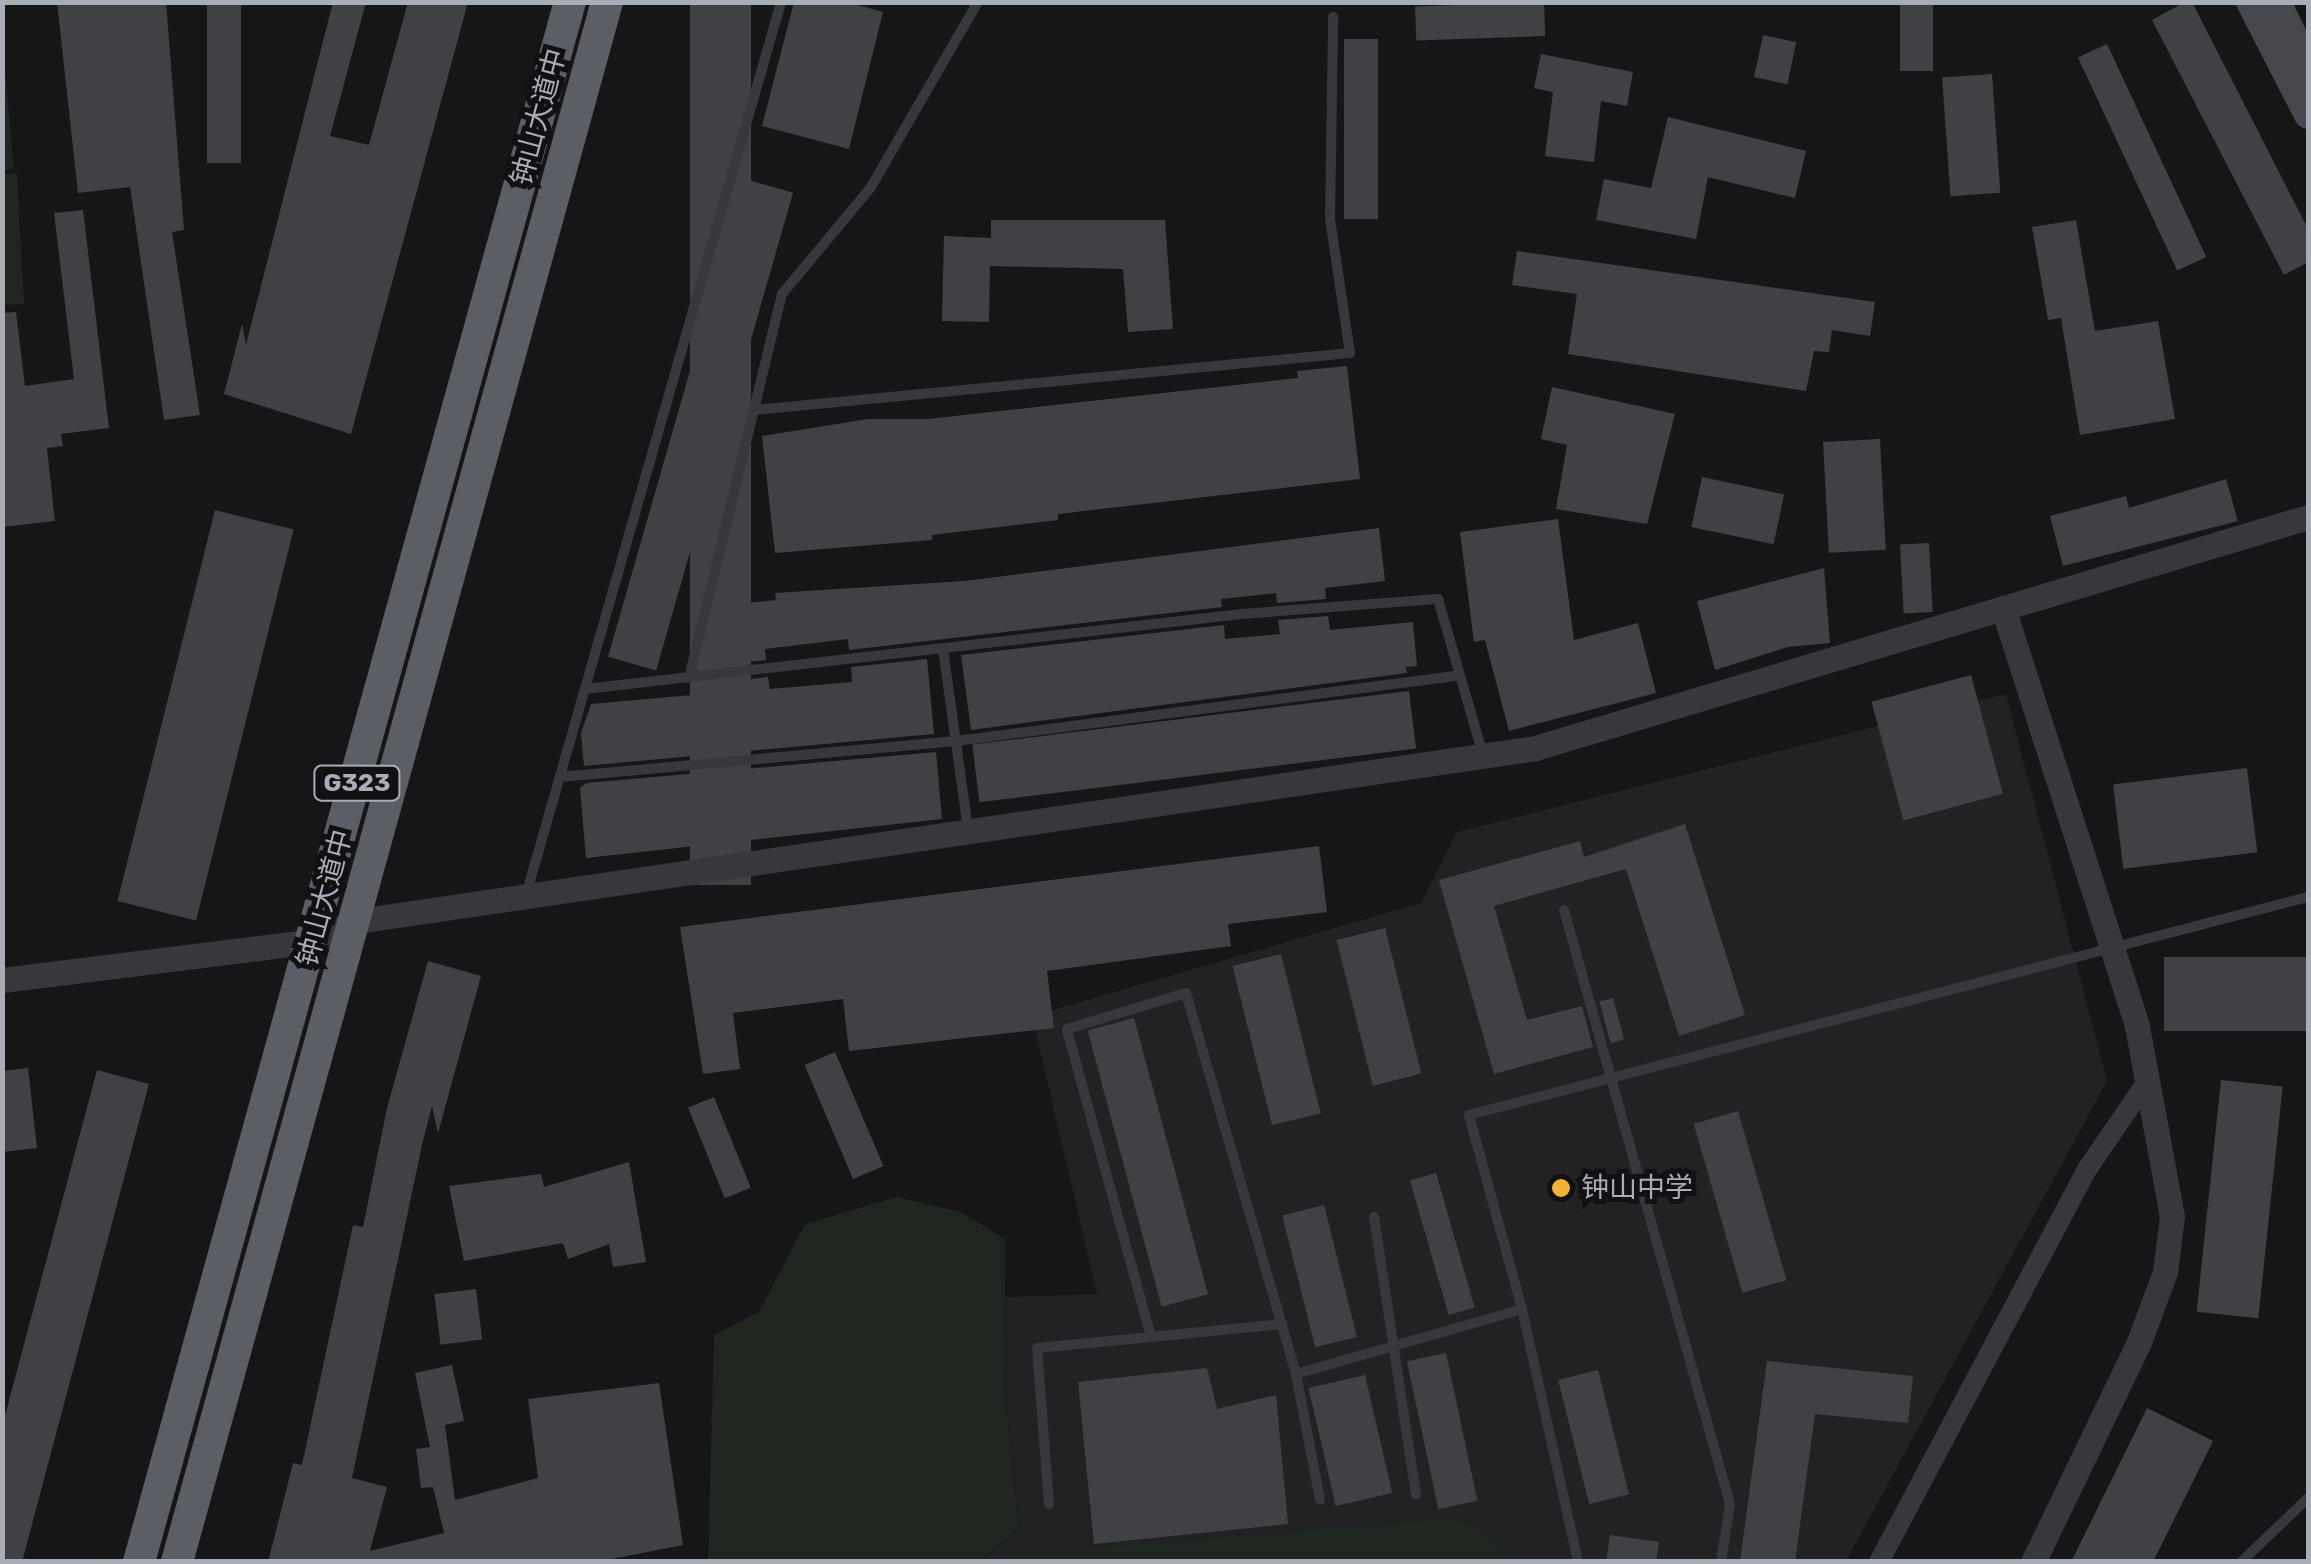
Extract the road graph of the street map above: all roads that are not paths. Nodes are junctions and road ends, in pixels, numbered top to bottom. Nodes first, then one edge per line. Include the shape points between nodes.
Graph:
1 (570, 2) edge
2 (607, 2) edge
3 (781, 2) edge
4 (978, 2) edge
5 (2250, 2) edge
6 (2277, 2) edge
7 (1333, 16) dead end
8 (2308, 66) edge
9 (2308, 115) edge
10 (754, 410) junction
11 (2308, 517) edge
12 (2003, 608) junction
13 (943, 650) junction
14 (1456, 676) junction
15 (689, 678) junction
16 (585, 689) junction
17 (956, 740) junction
18 (1483, 756) junction
19 (560, 777) junction
20 (968, 831) junction
21 (526, 896) junction
22 (2308, 897) edge
23 (1564, 910) dead end
24 (357, 921) junction
25 (314, 942) junction
26 (2111, 944) junction
27 (2, 980) edge
28 (1610, 1078) junction
29 (2148, 1080) junction
30 (1374, 1217) dead end
31 (1522, 1308) junction
32 (1282, 1324) junction
33 (1150, 1336) junction
34 (1390, 1347) junction
35 (1296, 1374) junction
36 (1416, 1496) dead end
37 (2308, 1498) edge
38 (1320, 1500) dead end
39 (1049, 1504) dead end
40 (139, 1562) edge
41 (177, 1562) edge
42 (1578, 1562) edge
43 (1721, 1562) edge
44 (1879, 1562) edge
45 (2033, 1562) edge
46 (2241, 1562) edge

1 - 25 highway, 钟山大道中 / G323
2 - 24 highway, 钟山大道中 / G323
3 - 16 lane
4 - 10 lane via 871,186 782,294
5 - 9 main road
6 - 8 main road
7 - 10 lane via 1330,218 1350,353
10 - 15 lane
11 - 12 street
12 - 18 street via 1535,748
12 - 26 street
13 - 14 lane via 1242,614 1438,599
13 - 15 lane
13 - 17 lane
14 - 17 lane
14 - 18 lane
15 - 16 lane
16 - 19 lane
17 - 19 lane
17 - 20 lane
18 - 20 street
19 - 21 lane
20 - 21 street
21 - 24 street
22 - 26 lane
23 - 28 lane
24 - 25 street
24 - 41 highway, 钟山大道中 / G323
25 - 27 street
25 - 40 highway, 钟山大道中 / G323
26 - 28 lane
26 - 29 street
28 - 31 lane via 1469,1116
28 - 43 lane via 1730,1504
29 - 44 street via 2088,1168
29 - 45 street via 2172,1216 2165,1272 2139,1342
30 - 34 lane
31 - 34 lane
31 - 42 lane
32 - 33 lane
32 - 33 lane via 1186,993 1067,1029
32 - 35 lane
33 - 39 lane via 1037,1348
34 - 35 lane
34 - 36 lane
35 - 38 lane
37 - 46 lane

